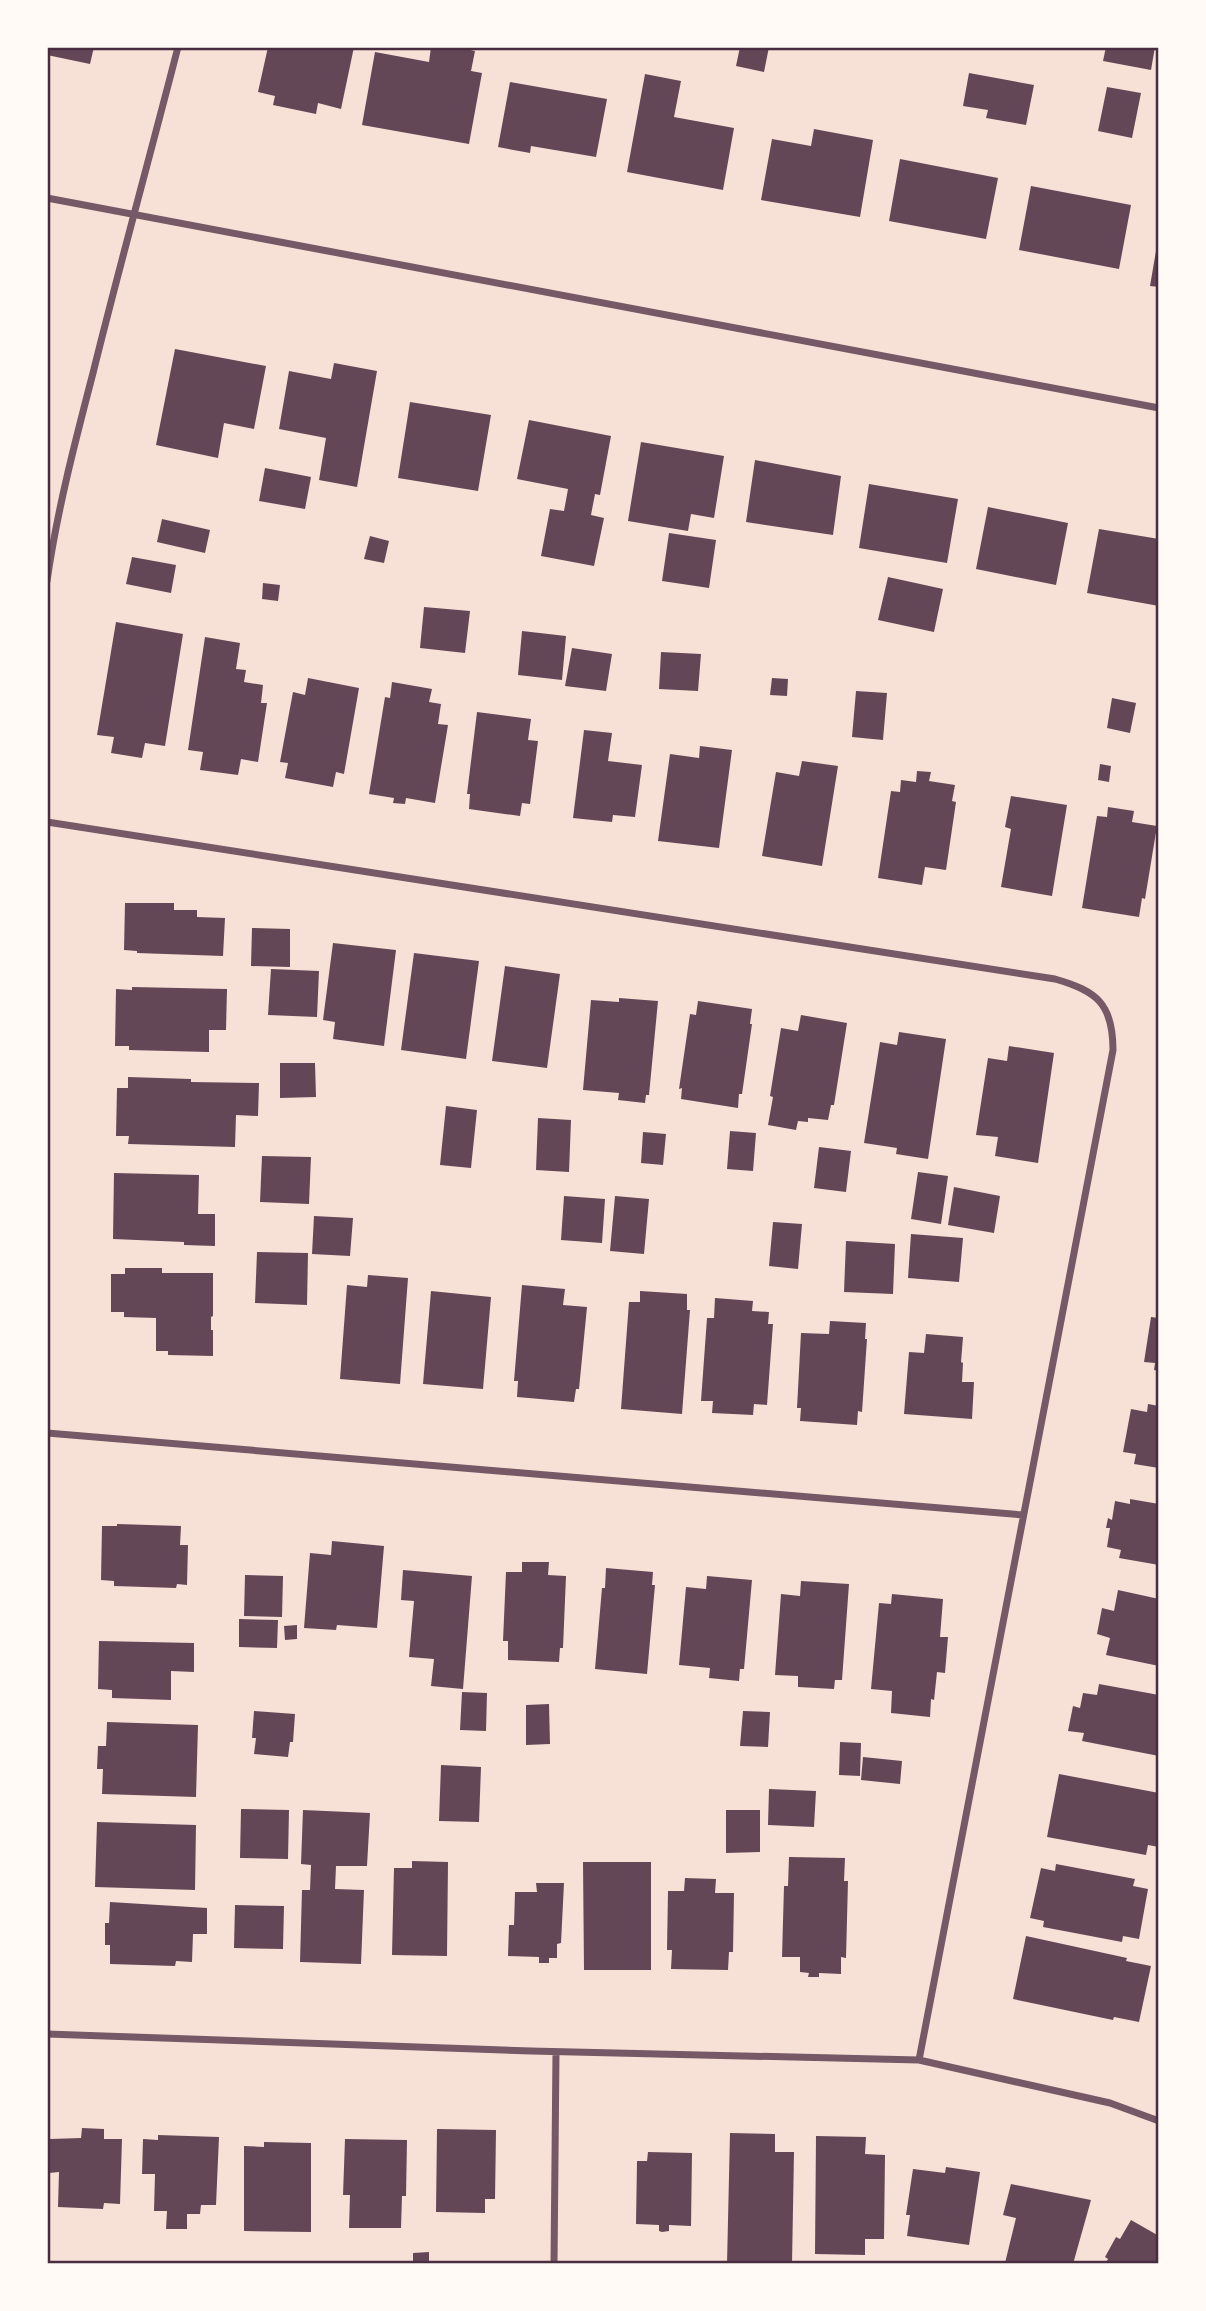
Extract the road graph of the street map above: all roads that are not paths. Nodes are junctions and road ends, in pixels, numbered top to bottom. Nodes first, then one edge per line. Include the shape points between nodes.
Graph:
1 (178, 47) edge
2 (47, 198) edge
3 (134, 215) junction
4 (1159, 408) edge
5 (47, 581) edge
6 (47, 822) edge
7 (47, 1433) edge
8 (1023, 1515) junction
9 (47, 2034) edge
10 (556, 2052) junction
11 (919, 2060) junction
12 (1159, 2121) edge
13 (554, 2264) edge

1 - 3 street
2 - 3 street
3 - 4 street
3 - 5 street via 71,459
6 - 8 street via 1055,979 1082,987 1099,999 1106,1010 1113,1050
7 - 8 street
8 - 11 street
9 - 10 street
10 - 11 street
10 - 13 street
11 - 12 street via 1110,2103

